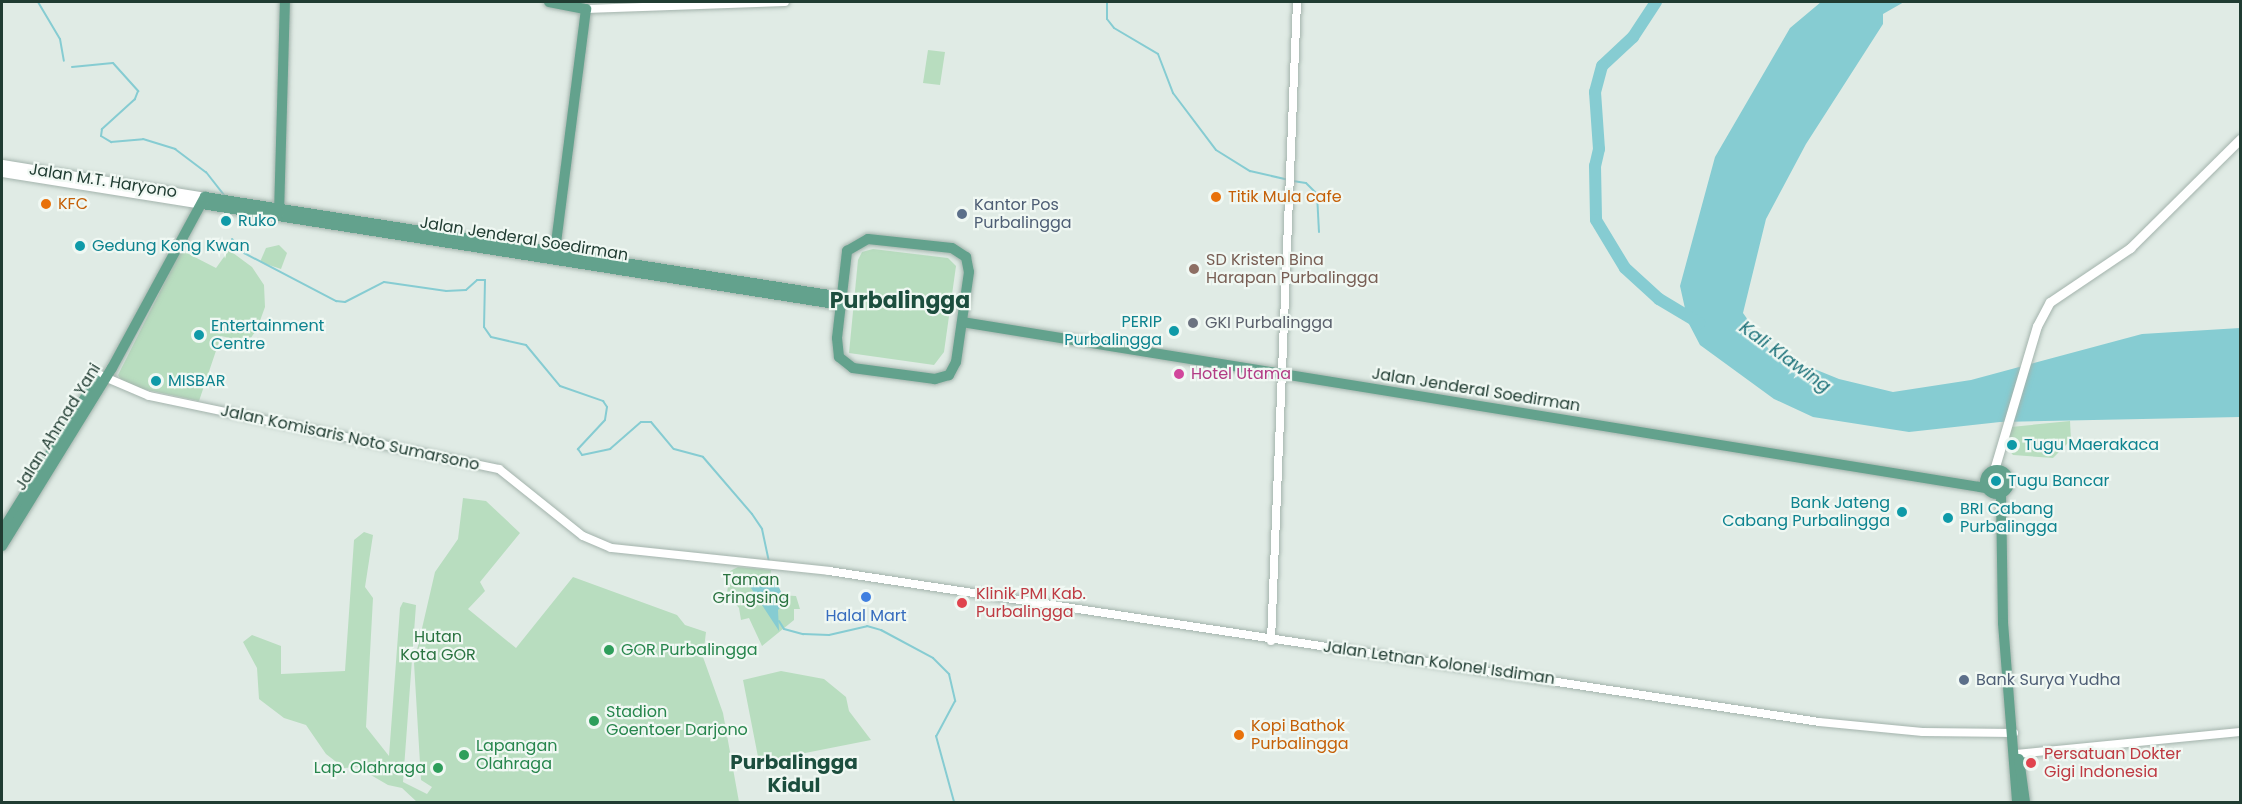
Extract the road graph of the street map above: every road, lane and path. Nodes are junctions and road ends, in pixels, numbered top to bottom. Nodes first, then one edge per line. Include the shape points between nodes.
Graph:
1 (285, 2) edge
2 (549, 2) edge
3 (785, 2) edge
4 (1297, 2) edge
5 (586, 9) junction
6 (2241, 139) edge
7 (2, 164) edge
8 (2, 172) edge
9 (203, 201) junction
10 (279, 212) junction
11 (555, 252) junction
12 (841, 301) junction
13 (962, 322) junction
14 (1284, 374) junction
15 (103, 377) junction
16 (1994, 470) junction
17 (1986, 488) junction
18 (2001, 494) junction
19 (2, 531) edge
20 (2, 546) edge
21 (865, 577) joint
22 (1271, 641) junction
23 (2241, 732) edge
24 (2014, 733) junction
25 (2016, 754) junction
26 (2017, 802) edge
27 (2025, 802) edge

1 - 10 main road
2 - 5 main road
3 - 5 street
4 - 14 street
5 - 11 main road
6 - 16 main road via 2130,248 2050,302 2037,326
7 - 9 main road, Jalan M.T. Haryono
8 - 9 main road, Jalan M.T. Haryono
9 - 10 main road, Jalan Jenderal Soedirman
9 - 15 main road, Jalan Ahmad Yani
10 - 11 main road, Jalan Jenderal Soedirman
10 - 12 main road, Jalan Jenderal Soedirman
11 - 12 main road, Jalan Jenderal Soedirman
12 - 13 main road via 839,357 863,370 944,378 956,362
12 - 13 main road via 847,251 859,240 952,248 969,264
13 - 14 main road, Jalan Jenderal Soedirman
14 - 17 main road, Jalan Jenderal Soedirman
14 - 22 street
15 - 19 main road, Jalan Ahmad Yani
15 - 20 main road, Jalan Ahmad Yani
15 - 21 street, Jalan Komisaris Noto Sumarsono via 149,396 499,469 601,546
16 - 17 main road via 1986,477
16 - 18 main road via 2008,477 2008,487
17 - 18 main road
18 - 24 main road via 2003,628
21 - 22 street, Jalan Letnan Kolonel Isdiman
22 - 24 street, Jalan Letnan Kolonel Isdiman via 1923,732
23 - 25 street
24 - 25 main road
25 - 26 main road
25 - 27 main road

